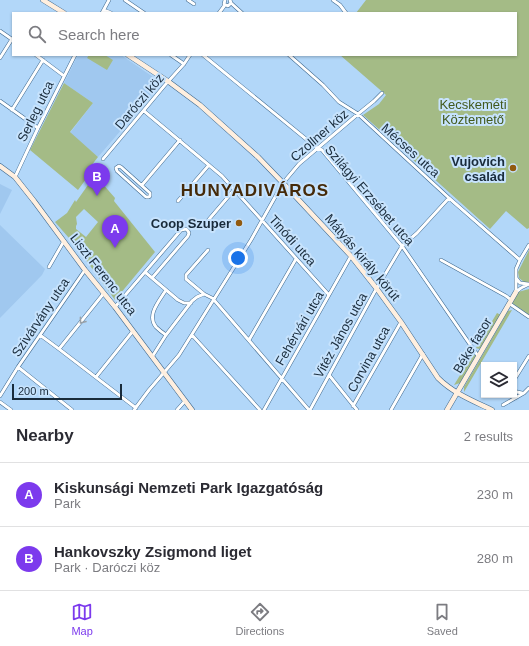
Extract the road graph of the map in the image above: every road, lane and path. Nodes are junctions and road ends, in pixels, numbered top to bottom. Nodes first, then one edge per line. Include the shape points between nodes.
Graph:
1 (43, 0) edge
2 (109, 0) edge
3 (125, 0) edge
4 (188, 0) edge
5 (224, 0) edge
6 (333, 0) edge
7 (230, 2) edge
8 (194, 4) dead end
9 (225, 5) junction
10 (103, 11) edge
11 (62, 12) edge
12 (143, 12) edge
13 (220, 12) edge
14 (241, 12) edge
15 (345, 12) edge
16 (0, 31) edge
17 (12, 40) edge
18 (37, 56) edge
19 (74, 56) edge
20 (129, 56) edge
21 (172, 56) edge
22 (189, 56) edge
23 (204, 56) edge
24 (290, 56) edge
25 (0, 58) edge
26 (43, 60) junction
27 (184, 64) junction
28 (64, 76) junction
29 (168, 82) junction
30 (382, 93) dead end
31 (0, 101) edge
32 (12, 110) junction
33 (144, 111) junction
34 (358, 114) junction
35 (38, 128) junction
36 (180, 140) junction
37 (317, 148) junction
38 (102, 160) dead end
39 (209, 165) junction
40 (0, 166) edge
41 (15, 177) junction
42 (283, 183) junction
43 (142, 185) junction
44 (234, 190) junction
45 (449, 198) junction
46 (178, 201) dead end
47 (262, 221) junction
48 (205, 224) dead end
49 (64, 241) junction
50 (529, 245) edge
51 (402, 246) junction
52 (208, 250) dead end
53 (351, 256) junction
54 (296, 259) junction
55 (441, 260) dead end
56 (520, 260) junction
57 (49, 268) dead end
58 (85, 270) junction
59 (145, 272) junction
60 (152, 278) junction
61 (516, 278) junction
62 (529, 284) edge
63 (377, 289) junction
64 (166, 290) junction
65 (516, 292) junction
66 (104, 293) junction
67 (204, 294) junction
68 (329, 295) junction
69 (214, 300) junction
70 (511, 302) junction
71 (191, 303) junction
72 (115, 307) junction
73 (529, 318) edge
74 (401, 322) junction
75 (133, 331) junction
76 (40, 335) junction
77 (166, 335) junction
78 (192, 335) junction
79 (249, 340) junction
80 (60, 349) junction
81 (424, 354) junction
82 (478, 356) junction
83 (529, 356) edge
84 (152, 357) junction
85 (18, 367) junction
86 (164, 372) junction
87 (329, 375) junction
88 (517, 375) edge
89 (96, 377) junction
90 (282, 378) junction
91 (529, 388) edge
92 (517, 392) edge
93 (457, 393) junction
94 (524, 393) junction
95 (0, 396) edge
96 (185, 401) junction
97 (0, 402) edge
98 (503, 405) dead end
99 (353, 406) junction
100 (135, 409) edge
101 (11, 410) edge
102 (72, 410) edge
103 (177, 410) edge
104 (192, 410) edge
105 (260, 410) edge
106 (264, 410) edge
107 (310, 410) edge
108 (357, 410) edge
109 (392, 410) edge
110 (447, 410) edge
111 (492, 410) edge

1 - 11 street
2 - 10 street
3 - 12 street
4 - 8 street
5 - 9 street
6 - 15 street
7 - 9 street via 228,6
7 - 14 street
9 - 13 street
16 - 17 street
17 - 25 street
18 - 26 street
19 - 28 street, Serleg utca
20 - 29 street, Mátyás király körút
21 - 27 street
22 - 27 street, Daróczi köz
23 - 37 street, Szilágyi Erzsébet utca
24 - 34 street, Mécses utca via 339,102
26 - 28 street
26 - 32 street
27 - 29 street, Daróczi köz
28 - 35 street, Serleg utca
29 - 33 street, Daróczi köz
29 - 42 street, Mátyás király körút via 226,127
30 - 34 street, Czollner köz
31 - 32 street
32 - 35 street
33 - 36 street, Tinódi utca
33 - 38 street, Daróczi köz
34 - 37 street, Czollner köz
34 - 45 street, Mécses utca
35 - 41 street, Serleg utca
36 - 39 street, Tinódi utca
36 - 43 street
37 - 42 street, Czollner köz
37 - 51 street, Szilágyi Erzsébet utca via 322,150
39 - 44 street, Tinódi utca
39 - 46 street
40 - 41 street, Liszt Ferenc utca
41 - 49 street, Liszt Ferenc utca
42 - 47 street, Czollner köz
42 - 53 street, Mátyás király körút
43 - 43 street via 121,166 116,168 128,182 149,197 150,193
44 - 47 street, Tinódi utca
44 - 48 street
45 - 51 street, Vitéz János utca
45 - 56 street, Mécses utca
47 - 54 street, Tinódi utca
47 - 69 street, Czollner köz
49 - 57 street
49 - 58 street, Liszt Ferenc utca
50 - 56 street
51 - 63 street, Vitéz János utca
51 - 82 street, Szilágyi Erzsébet utca
52 - 67 street via 186,276 186,279
53 - 63 street, Mátyás király körút
53 - 68 street, Fehérvári utca
54 - 68 street, Tinódi utca
54 - 79 street
55 - 70 street via 506,296
56 - 61 street
58 - 66 street, Liszt Ferenc utca
58 - 76 street, Szivárvány utca
59 - 60 street
59 - 60 street via 181,230 186,229 188,236
59 - 72 street
60 - 64 street
61 - 62 street, Béke fasor via 520,283
61 - 65 street
62 - 65 street, Béke fasor
63 - 74 street, Mátyás király körút
63 - 87 street, Vitéz János utca
64 - 71 street via 178,300
64 - 77 street, Liszt Ferenc utca via 156,304 152,316 155,325
65 - 70 street, Béke fasor
66 - 72 street, Liszt Ferenc utca
66 -> 80 street
67 - 69 street
67 - 71 street
68 - 90 street, Fehérvári utca
69 - 78 street, Czollner köz
69 - 79 street
70 - 73 street
70 - 82 street, Béke fasor
71 - 77 street
72 - 75 street, Liszt Ferenc utca
74 - 81 street, Mátyás király körút
74 - 99 street, Corvina utca
75 - 84 street, Liszt Ferenc utca
75 - 89 street
76 - 80 street
76 - 85 street, Szivárvány utca
77 - 84 street
78 - 86 street, Czollner köz
78 - 105 street
79 - 90 street
80 - 89 street
81 - 93 street, Mátyás király körút via 438,378
81 - 109 street
82 - 93 street, Béke fasor
83 - 88 street
84 - 86 street, Liszt Ferenc utca
85 - 95 street, Szivárvány utca
85 - 102 street
86 - 96 street, Liszt Ferenc utca
86 - 100 street, Czollner köz
87 - 99 street
87 - 107 street, Vitéz János utca
89 - 100 street
90 - 106 street, Fehérvári utca
90 - 107 street
91 - 94 street
92 - 94 street
93 - 110 street, Béke fasor
93 - 111 street, Mátyás király körút
94 - 98 street
96 - 103 street
96 - 104 street, Liszt Ferenc utca
97 - 101 street
99 - 108 street

